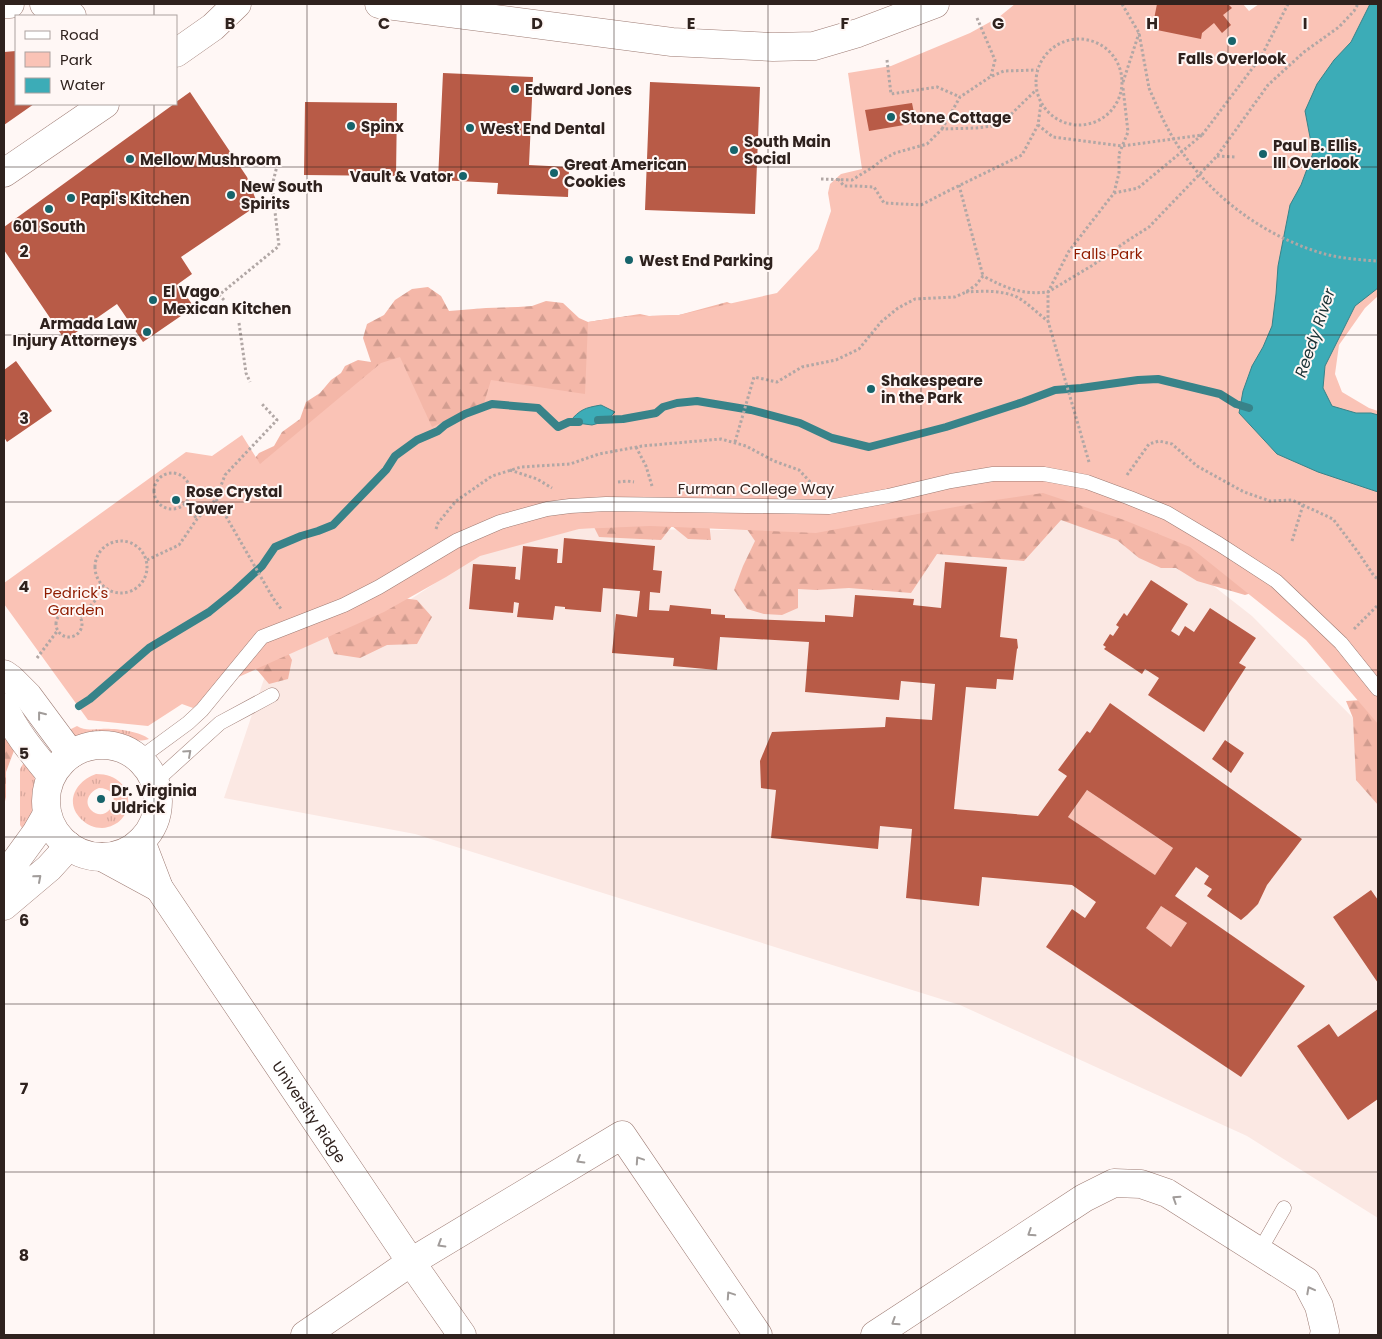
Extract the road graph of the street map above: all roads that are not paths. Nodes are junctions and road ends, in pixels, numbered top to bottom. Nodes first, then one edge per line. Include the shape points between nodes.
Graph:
1 (4, 4) edge
2 (10, 4) edge
3 (44, 4) edge
4 (237, 4) edge
5 (379, 4) edge
6 (935, 4) edge
7 (70, 15) edge
8 (178, 52) edge
9 (104, 105) edge
10 (4, 173) edge
11 (4, 674) edge
12 (1378, 689) edge
13 (272, 696) dead end
14 (206, 705) junction
15 (4, 707) edge
16 (220, 723) junction
17 (71, 754) junction
18 (139, 759) junction
19 (50, 775) junction
20 (155, 782) junction
21 (47, 814) junction
22 (141, 841) junction
23 (69, 846) junction
24 (102, 857) junction
25 (4, 877) edge
26 (159, 888) junction
27 (4, 906) edge
28 (1284, 1208) dead end
29 (1259, 1252) junction
30 (410, 1262) junction
31 (305, 1335) edge
32 (462, 1335) edge
33 (758, 1335) edge
34 (874, 1335) edge
35 (1324, 1335) edge

1 - 2 street
3 - 7 street
4 - 8 street via 213,27
5 - 6 street via 672,42 773,47 814,46
9 - 10 street
17 -> 11 street via 28,696
12 - 14 lane, Furman College Way via 1341,643 1276,581 1167,513 1087,482 1044,474 993,474 829,507 606,504 547,509 500,522 456,541 344,605 262,637
13 - 16 lane
14 - 16 lane
14 - 18 lane, Furman College Way via 188,723
15 - 19 street
20 -> 16 lane
17 - 18 street via 90,746 111,746
17 - 19 street
18 - 20 street
19 - 21 street
20 - 22 street via 158,804 155,820
21 - 23 street via 55,832
21 - 25 street
22 - 24 street via 127,851
22 - 26 street, University Ridge
23 - 24 street via 85,854
27 -> 23 street via 49,868
24 - 26 street, University Ridge
26 - 30 street, University Ridge
28 - 29 lane
29 -> 34 street via 1167,1194 1141,1184 1114,1183 1084,1198
35 -> 29 street via 1319,1306 1306,1282
30 - 31 street
30 - 32 street, University Ridge
33 -> 30 street via 622,1135

